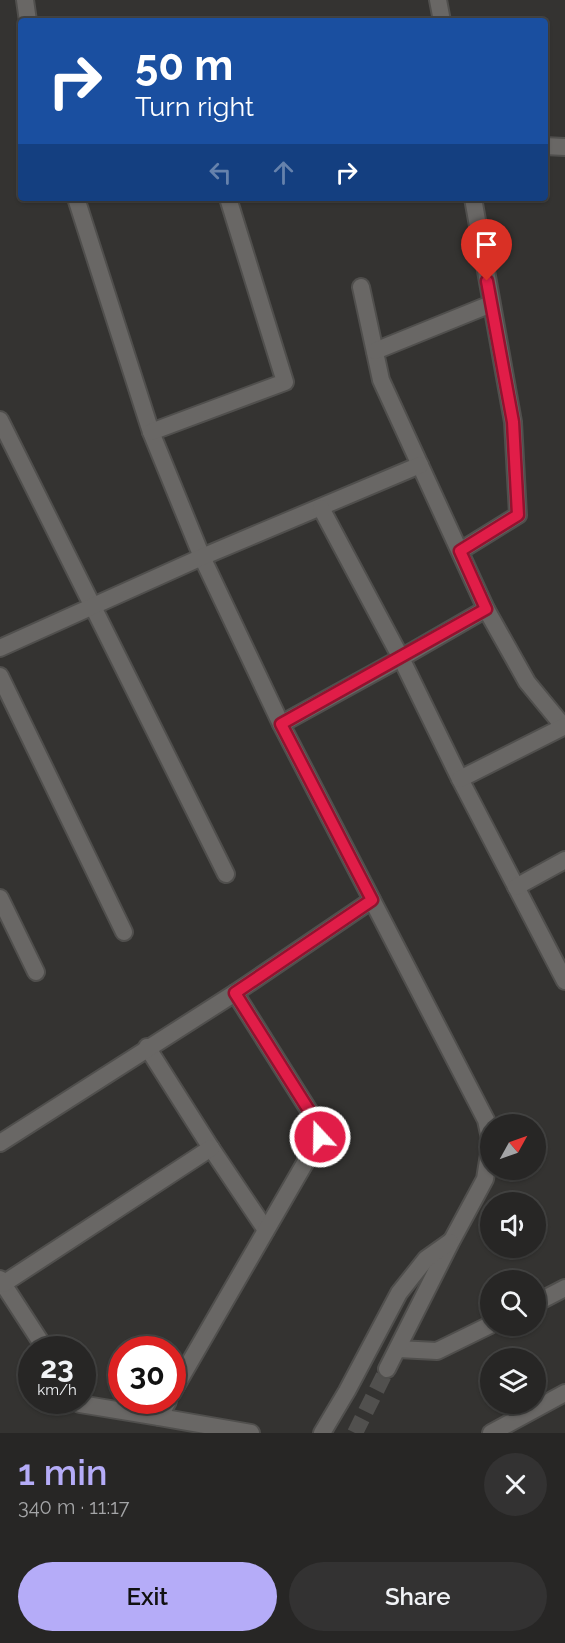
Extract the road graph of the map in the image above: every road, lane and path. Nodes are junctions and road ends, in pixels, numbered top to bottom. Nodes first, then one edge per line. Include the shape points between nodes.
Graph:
1 (25, 0) edge
2 (438, 0) edge
3 (28, 18) edge
4 (441, 18) edge
5 (548, 146) edge
6 (565, 147) edge
7 (77, 201) edge
8 (229, 201) edge
9 (473, 201) edge
10 (361, 287) dead end
11 (491, 304) junction
12 (375, 351) junction
13 (0, 420) edge
14 (151, 432) junction
15 (420, 465) junction
16 (321, 508) junction
17 (460, 551) junction
18 (202, 558) junction
19 (93, 607) junction
20 (486, 609) junction
21 (0, 648) edge
22 (401, 658) junction
23 (0, 676) edge
24 (281, 724) junction
25 (565, 726) edge
26 (460, 779) junction
27 (565, 860) edge
28 (226, 874) dead end
29 (516, 887) junction
30 (0, 898) edge
31 (372, 900) junction
32 (124, 932) dead end
33 (36, 972) dead end
34 (565, 981) edge
35 (235, 993) junction
36 (147, 1047) junction
37 (483, 1114) edge
38 (0, 1143) edge
39 (211, 1148) junction
40 (484, 1180) edge
41 (266, 1230) junction
42 (451, 1242) junction
43 (2, 1281) edge
44 (565, 1288) edge
45 (546, 1298) edge
46 (480, 1330) edge
47 (37, 1336) edge
48 (398, 1349) junction
49 (186, 1369) edge
50 (387, 1369) tunnel mouth
51 (565, 1393) edge
52 (96, 1407) edge
53 (161, 1414) edge
54 (159, 1417) junction
55 (251, 1433) edge
56 (322, 1433) edge
57 (490, 1433) edge

1 - 3 street
2 - 4 street
5 - 6 street
7 - 14 street
8 - 14 street via 285,382
9 - 11 street
10 - 12 street
11 - 12 street
11 - 17 street via 513,422 518,515
12 - 15 street via 381,380
13 - 19 street
14 - 18 street
15 - 16 street
15 - 17 street
16 - 18 street
16 - 22 street
17 - 20 street
18 - 19 street
18 - 24 street
19 - 21 street
19 - 28 street
20 - 22 street
20 - 25 street via 527,682
22 - 24 street
22 - 26 street
23 - 32 street
24 - 31 street
25 - 26 street
26 - 29 street
27 - 29 street
29 - 34 street
30 - 33 street
31 - 35 street
31 - 37 street
35 - 36 street
35 - 41 street via 315,1120 320,1137
36 - 38 street
36 - 39 street
39 - 41 street
39 - 43 street
40 - 42 street
41 - 49 street
42 - 48 street
42 - 56 street via 426,1259 399,1293
43 - 47 street
44 - 45 street
46 - 48 street via 437,1351
48 - 50 street
51 - 57 street
52 - 54 street
53 - 54 street
54 - 55 street

